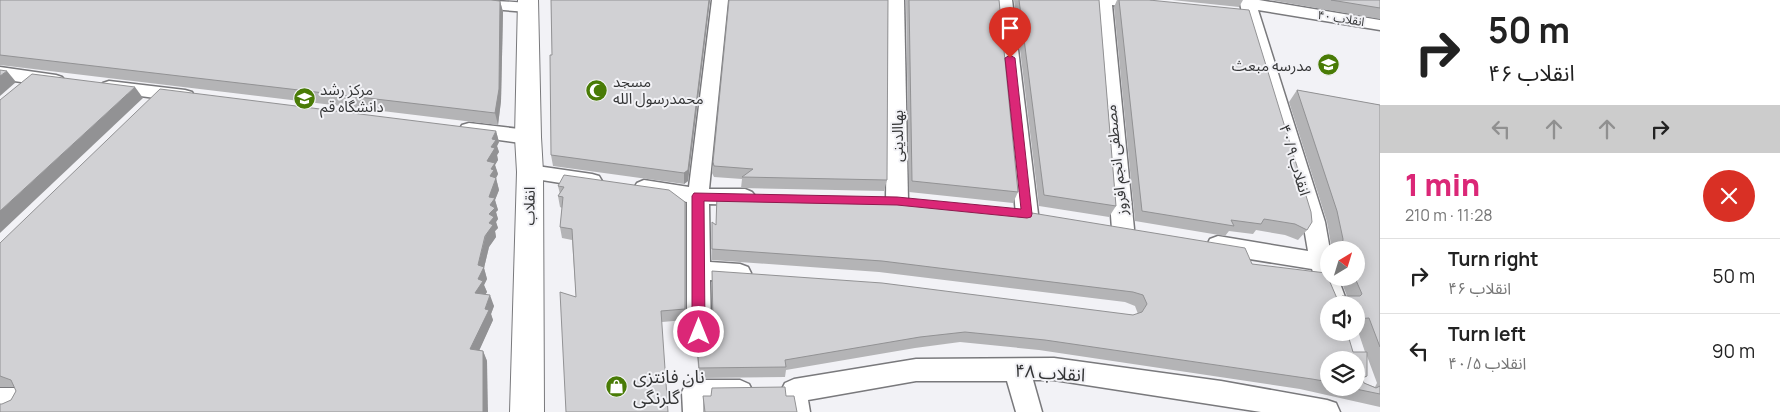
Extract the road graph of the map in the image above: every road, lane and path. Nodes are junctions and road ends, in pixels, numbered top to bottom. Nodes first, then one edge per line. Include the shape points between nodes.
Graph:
1 (440, 0) edge
2 (720, 0) edge
3 (896, 0) edge
4 (1004, 0) edge
5 (1104, 0) edge
6 (1108, 0) edge
7 (528, 4) edge
8 (1165, 6) edge
9 (1241, 14) joint
10 (1380, 25) edge
11 (0, 73) edge
12 (36, 78) junction
13 (75, 83) edge
14 (94, 85) edge
15 (14, 96) edge
16 (200, 98) edge
17 (452, 128) edge
18 (528, 137) junction
19 (530, 172) junction
20 (698, 196) junction
21 (768, 198) edge
22 (897, 201) edge
23 (1027, 214) edge
24 (1123, 230) edge
25 (1198, 242) edge
26 (1320, 256) edge
27 (1320, 262) edge
28 (698, 270) junction
29 (765, 275) edge
30 (699, 332) edge
31 (1017, 370) junction
32 (782, 396) edge
33 (1256, 405) edge
34 (527, 412) edge
35 (696, 412) edge
36 (1029, 412) edge
37 (1327, 412) edge

1 - 7 street
2 - 20 street
3 - 22 street, بهاالدینی
4 - 23 street
5 - 24 street, مصطفی انجم افروز
6 - 8 street
7 - 18 main road, انقلاب
9 - 10 street, انقلاب ۴۰ via 1248,3
9 - 26 street, انقلاب ۴۰/۹ via 1314,222
11 - 12 street
12 - 13 street
12 - 15 street
14 - 16 street via 155,100
17 - 18 street
18 - 19 main road, انقلاب
19 - 20 street
19 - 34 main road, انقلاب
20 - 21 street
20 - 28 street
25 - 27 street
28 - 29 street
28 - 30 street
31 - 32 street, انقلاب ۴۸ via 916,370
31 - 33 street, انقلاب ۴۸ via 1054,369
31 - 36 street
32 - 35 street, انقلاب ۴۸ via 695,392
33 - 37 street, انقلاب ۴۸

